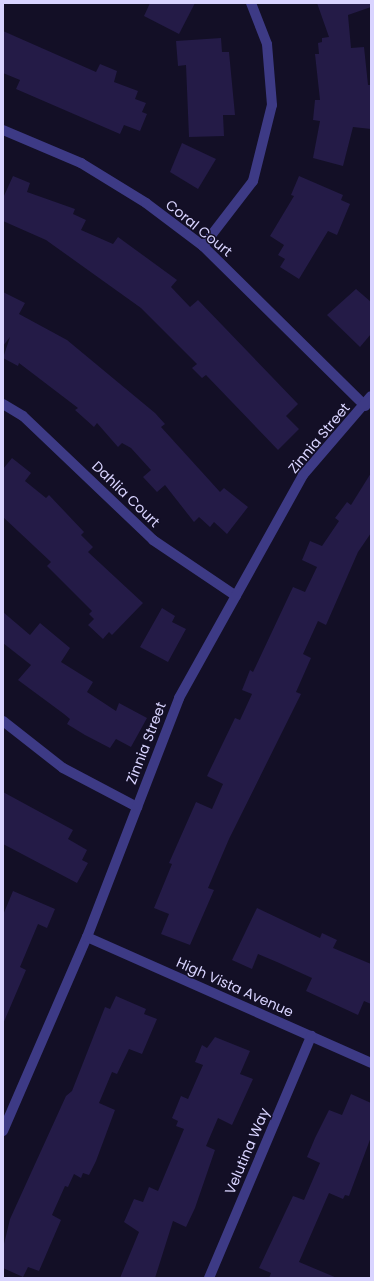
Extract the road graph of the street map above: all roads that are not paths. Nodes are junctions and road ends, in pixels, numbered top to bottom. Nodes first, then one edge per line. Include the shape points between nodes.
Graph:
1 (251, 3) edge
2 (3, 130) edge
3 (203, 246) junction
4 (371, 396) edge
5 (3, 404) edge
6 (365, 406) junction
7 (236, 596) junction
8 (3, 721) edge
9 (137, 807) junction
10 (87, 937) junction
11 (311, 1036) junction
12 (371, 1064) edge
13 (3, 1131) edge
14 (209, 1278) edge

1 - 3 street via 267,44 272,105 253,181
2 - 3 street, Coral Court via 80,163 146,202
3 - 6 street, Coral Court
4 - 6 street, Zinnia Street
5 - 7 street, Dahlia Court via 23,416 153,540
6 - 7 street, Zinnia Street via 303,475
7 - 9 street, Zinnia Street via 179,698
8 - 9 street via 63,768
9 - 10 street, Zinnia Street
10 - 11 street, High Vista Avenue
10 - 13 street, Zinnia Street
11 - 12 street, High Vista Avenue
11 - 14 street, Velutina Way

